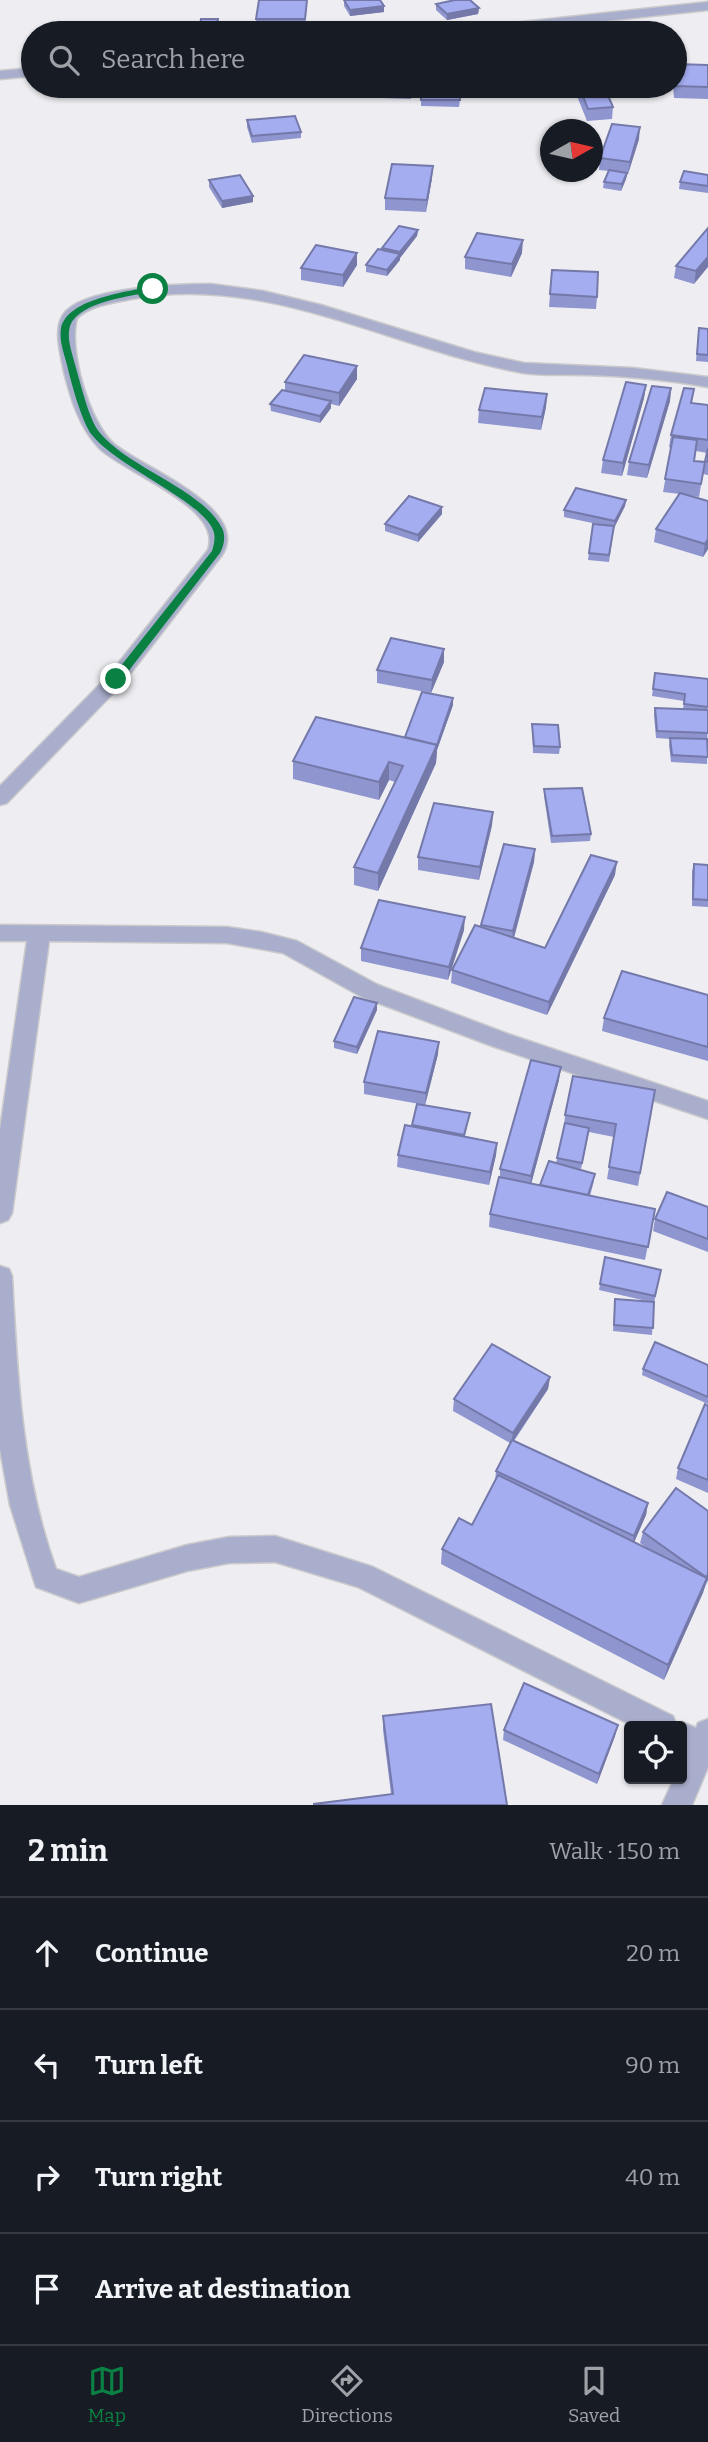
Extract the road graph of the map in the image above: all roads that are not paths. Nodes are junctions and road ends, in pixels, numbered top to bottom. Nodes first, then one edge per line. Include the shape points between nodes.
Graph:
1 (708, 6) edge
2 (569, 21) edge
3 (21, 73) edge
4 (0, 75) edge
5 (708, 382) edge
6 (0, 798) edge
7 (0, 933) edge
8 (39, 933) junction
9 (708, 1110) edge
10 (0, 1213) edge
11 (0, 1276) edge
12 (653, 1721) edge
13 (697, 1738) edge
14 (677, 1805) edge

1 - 2 street
3 - 4 street
5 - 6 street via 677,376 527,368 446,349 340,313 217,289 153,289 81,308 65,327 65,344 95,433 136,467 200,508 218,529 220,543 116,679
7 - 8 street
8 - 9 street via 227,935 289,947 383,996
8 - 10 street
11 - 12 street via 10,1427 27,1529 46,1578 79,1590 187,1558 229,1550 275,1549 363,1576
13 - 14 street

